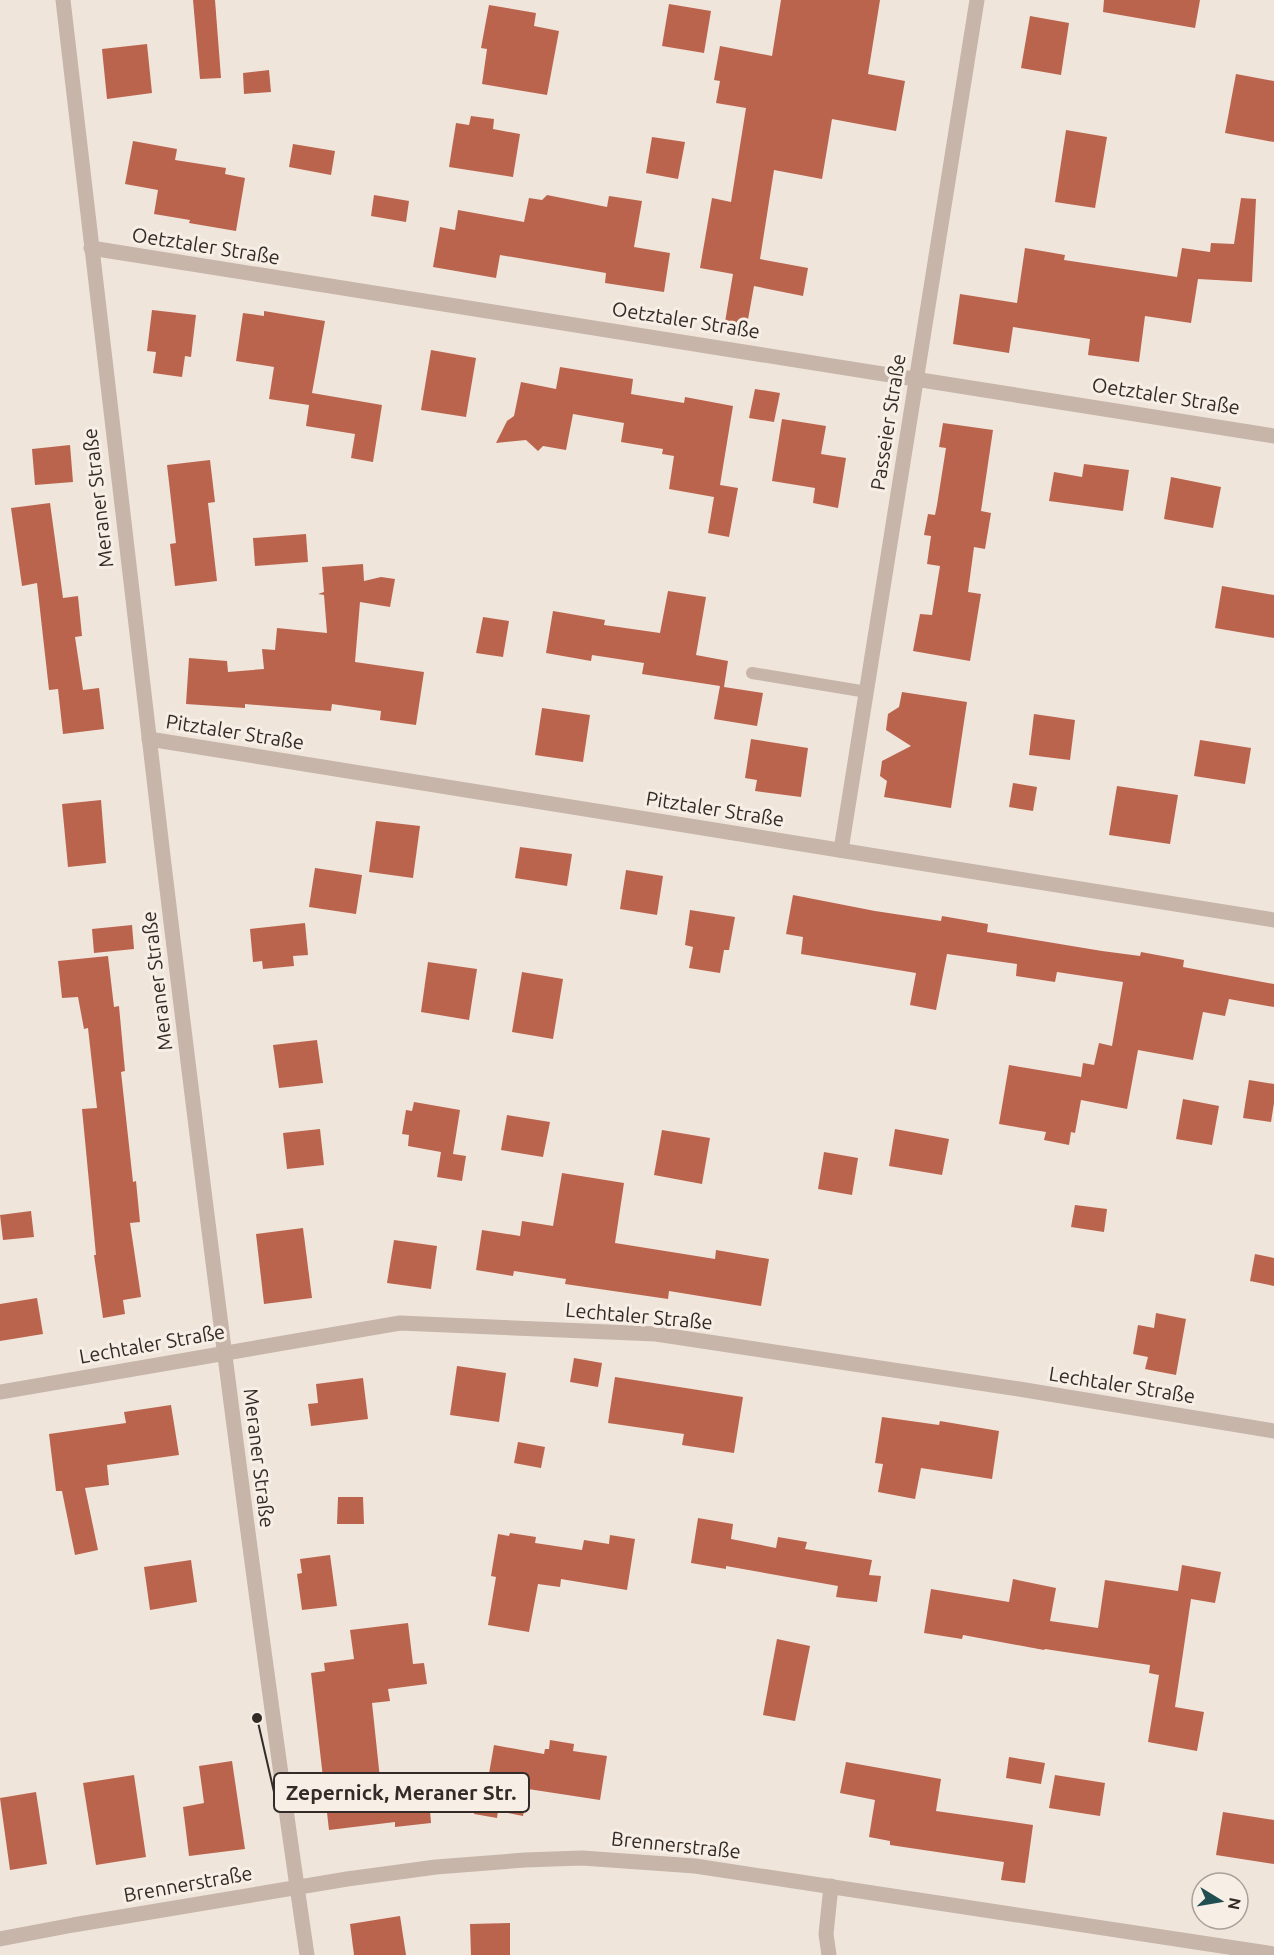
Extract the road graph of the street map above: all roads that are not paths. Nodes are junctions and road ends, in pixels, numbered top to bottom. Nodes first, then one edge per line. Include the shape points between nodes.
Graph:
1 (63, 0) edge
2 (977, 0) edge
3 (91, 248) junction
4 (916, 378) junction
5 (1274, 436) edge
6 (752, 673) dead end
7 (867, 692) junction
8 (149, 739) junction
9 (841, 850) junction
10 (1274, 920) edge
11 (224, 1353) junction
12 (0, 1392) edge
13 (1274, 1431) edge
14 (831, 1886) junction
15 (297, 1887) junction
16 (0, 1939) edge
17 (1274, 1954) edge
18 (307, 1955) edge
19 (829, 1955) edge

1 - 3 street, Meraner Straße
2 - 4 street, Passeier Straße
3 - 4 street, Oetztaler Straße
3 - 8 street, Meraner Straße
4 - 5 street, Oetztaler Straße
4 - 7 street, Passeier Straße
6 - 7 lane
7 - 9 street, Passeier Straße
8 - 9 street, Pitztaler Straße
8 - 11 street, Meraner Straße
9 - 10 street, Pitztaler Straße
11 - 12 street, Lechtaler Straße
11 - 13 street, Lechtaler Straße via 400,1323 656,1334
11 - 15 street, Meraner Straße
14 - 15 street, Brennerstraße via 695,1866 582,1858 436,1867
14 - 17 street, Brennerstraße
14 - 19 street via 826,1934
15 - 16 street, Brennerstraße
15 - 18 street, Meraner Straße

